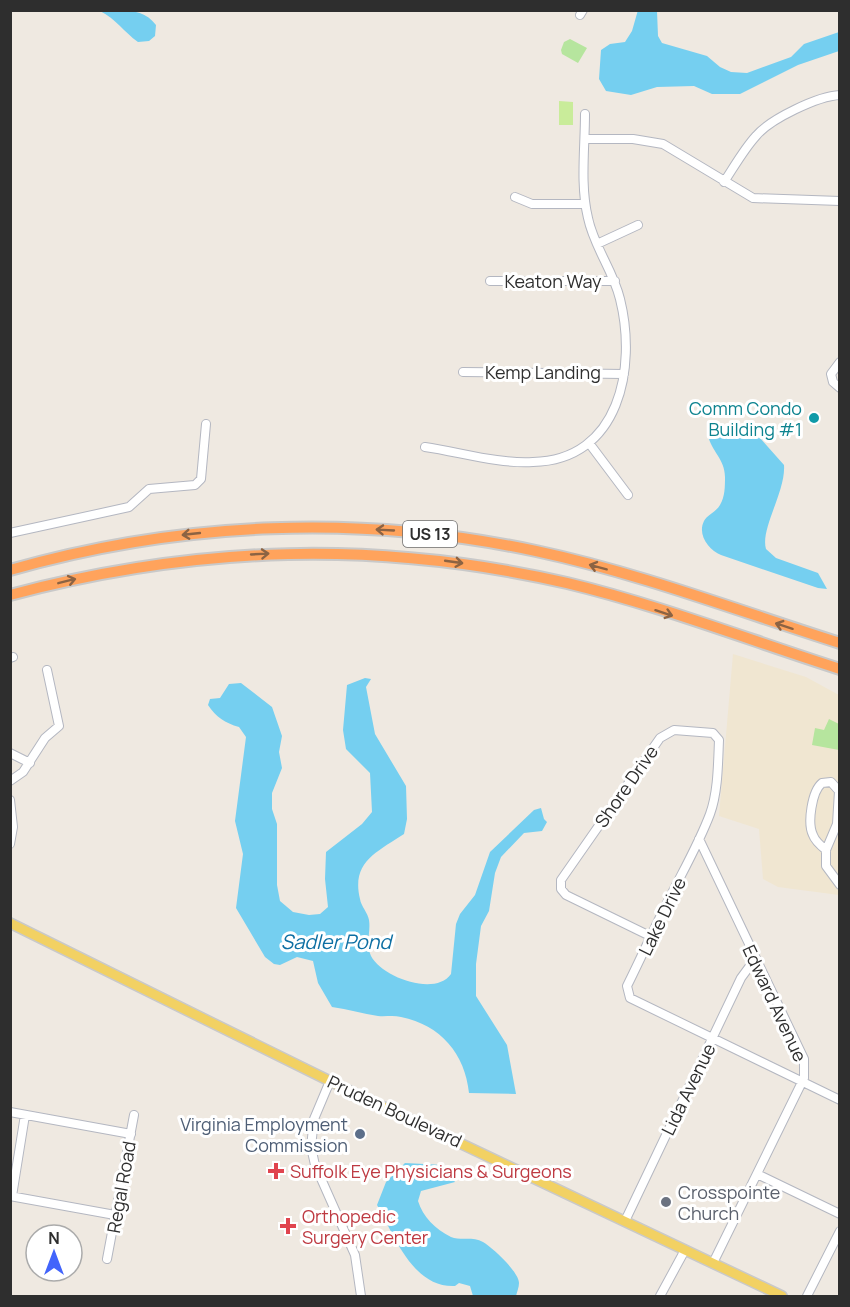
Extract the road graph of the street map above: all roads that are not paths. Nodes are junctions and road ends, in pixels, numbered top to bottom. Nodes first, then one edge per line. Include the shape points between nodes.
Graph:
1 (840, 95) edge
2 (585, 114) dead end
3 (585, 139) junction
4 (724, 182) junction
5 (515, 197) dead end
6 (840, 201) edge
7 (585, 204) junction
8 (639, 225) dead end
9 (597, 244) junction
10 (490, 281) dead end
11 (615, 281) junction
12 (840, 362) edge
13 (463, 372) dead end
14 (624, 374) junction
15 (840, 388) edge
16 (206, 424) dead end
17 (589, 443) junction
18 (425, 447) dead end
19 (628, 495) dead end
20 (10, 533) edge
21 (10, 570) edge
22 (10, 597) edge
23 (840, 644) edge
24 (840, 669) edge
25 (47, 670) dead end
26 (10, 753) edge
27 (30, 763) junction
28 (10, 781) edge
29 (10, 800) edge
30 (699, 839) junction
31 (10, 844) edge
32 (826, 850) junction
33 (840, 885) edge
34 (10, 923) edge
35 (652, 937) junction
36 (755, 959) junction
37 (713, 1039) junction
38 (330, 1081) junction
39 (802, 1082) junction
40 (840, 1100) edge
41 (10, 1112) edge
42 (25, 1115) junction
43 (134, 1115) dead end
44 (130, 1134) junction
45 (757, 1174) junction
46 (11, 1196) edge
47 (840, 1214) edge
48 (116, 1215) junction
49 (626, 1221) junction
50 (840, 1231) edge
51 (685, 1250) junction
52 (107, 1259) dead end
53 (713, 1263) junction
54 (361, 1296) edge
55 (660, 1296) edge
56 (782, 1296) edge
57 (807, 1296) edge

1 - 4 street via 812,103 761,131
2 - 3 street
3 - 4 street via 633,139 663,144
3 - 7 street
4 - 6 street via 744,195 762,200
5 - 7 street via 532,204
7 - 9 street
8 - 9 street
9 - 11 street
10 - 11 street, Keaton Way
11 - 14 street via 623,315
12 - 15 street via 831,374
13 - 14 street, Kemp Landing
14 - 17 street via 613,414
16 - 20 street via 201,479 195,485 149,489 129,507
17 - 18 street via 561,458 535,462
17 - 19 street
23 -> 21 highway, US 13 via 580,562 512,546 398,531 277,528 184,534 94,549
22 -> 24 highway, US 13 via 123,569 230,555 324,552 425,558 569,584
25 - 27 street via 59,723
26 - 27 street
27 - 28 street
29 - 31 street via 14,827
30 - 35 street, Lake Drive
30 - 35 street, Shore Drive via 713,802 719,740 713,733 674,730 660,738 561,884 562,891 572,899
30 - 36 street, Edward Avenue
32 - 32 street via 835,833 839,794 834,784 828,782 816,790 811,828 813,837
32 - 33 street via 826,866
34 - 38 main road, Pruden Boulevard
35 - 37 street, Lake Drive via 627,994
36 - 37 street, Lida Avenue via 741,978
36 - 39 street, Edward Avenue via 804,1059
37 - 39 street
37 - 49 street, Lida Avenue
38 - 49 main road, Pruden Boulevard
38 - 54 street via 314,1119 311,1147 315,1165 356,1255
39 - 40 street
39 - 45 street, Edward Avenue
41 - 42 street
42 - 44 street
42 - 46 street
43 - 44 street, Regal Road
44 - 48 street, Regal Road
45 - 47 street
45 - 53 street, Edward Avenue
46 - 48 street
48 - 52 street, Regal Road
49 - 51 main road, Pruden Boulevard
50 - 57 street
51 - 53 main road, Pruden Boulevard
51 - 55 street
53 - 56 main road, Pruden Boulevard

